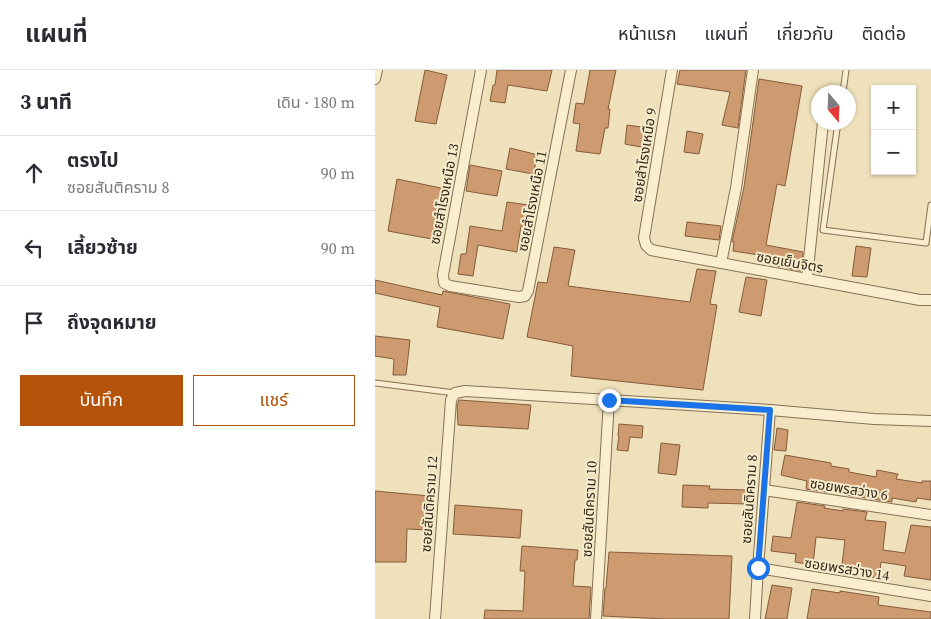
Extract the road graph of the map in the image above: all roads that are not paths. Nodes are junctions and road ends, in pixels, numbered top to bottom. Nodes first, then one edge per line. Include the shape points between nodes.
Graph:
1 (377, 70) edge
2 (481, 70) edge
3 (571, 70) edge
4 (672, 70) edge
5 (753, 70) edge
6 (846, 70) edge
7 (375, 79) edge
8 (844, 85) edge
9 (822, 130) edge
10 (837, 130) edge
11 (931, 205) edge
12 (646, 245) joint
13 (721, 263) junction
14 (807, 279) junction
15 (484, 292) joint
16 (931, 300) edge
17 (375, 383) edge
18 (455, 393) junction
19 (609, 400) junction
20 (770, 410) junction
21 (931, 421) edge
22 (764, 490) junction
23 (931, 515) edge
24 (758, 568) junction
25 (931, 596) edge
26 (435, 619) edge
27 (596, 619) edge
28 (755, 619) edge

1 - 7 street
2 - 15 street, ซอยสำโรงเหนือ 13 via 443,274 444,283 449,286
3 - 15 street, ซอยสำโรงเหนือ 11 via 528,292 519,297
4 - 12 street, ซอยสำโรงเหนือ 9
5 - 13 street
6 - 8 lane
9 - 14 street
10 - 11 lane via 823,230 926,243
12 - 13 street, ซอยเย็นจิตร via 651,250
13 - 14 street, ซอยเย็นจิตร
14 - 16 street, ซอยเย็นจิตร
17 - 18 lane
18 - 19 street
18 - 26 street, ซอยสันติคราม 12 via 451,400
19 - 20 street
19 - 27 street, ซอยสันติคราม 10
20 - 21 street
20 - 22 street, ซอยสันติคราม 8
22 - 23 street, ซอยพรสว่าง 6
22 - 24 street, ซอยสันติคราม 8
24 - 25 street, ซอยพรสว่าง 14
24 - 28 street, ซอยสันติคราม 8

